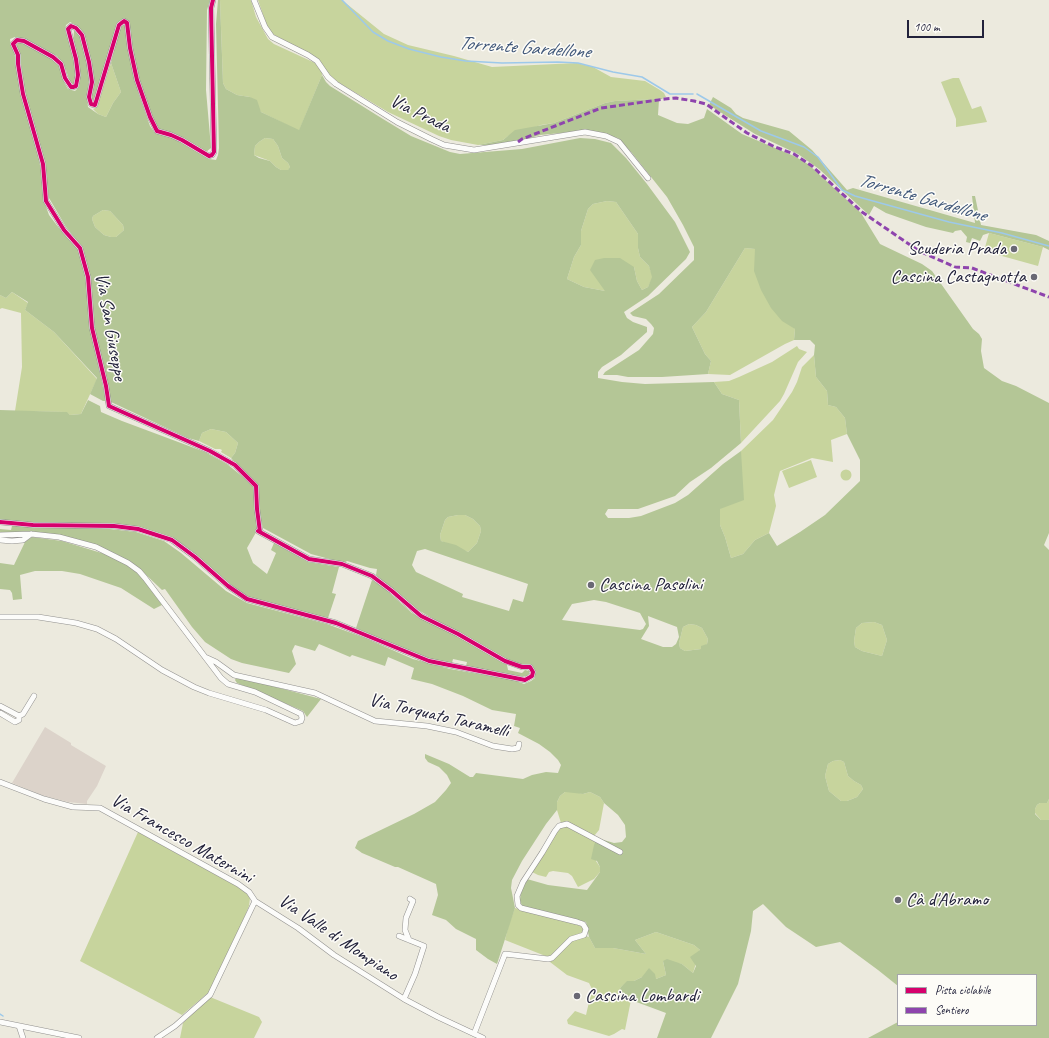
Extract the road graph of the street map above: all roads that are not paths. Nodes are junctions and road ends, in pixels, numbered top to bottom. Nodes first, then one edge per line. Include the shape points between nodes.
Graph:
1 (214, 0) edge
2 (254, 0) edge
3 (648, 178) dead end
4 (0, 522) edge
5 (0, 534) edge
6 (30, 534) junction
7 (0, 540) edge
8 (0, 617) edge
9 (205, 657) junction
10 (234, 675) junction
11 (228, 684) junction
12 (34, 696) dead end
13 (0, 706) edge
14 (0, 713) edge
15 (19, 716) junction
16 (519, 744) dead end
17 (0, 782) edge
18 (620, 852) dead end
19 (413, 900) dead end
20 (255, 902) junction
21 (399, 936) dead end
22 (409, 940) junction
23 (404, 1000) junction
24 (0, 1022) edge
25 (19, 1026) junction
26 (474, 1034) junction
27 (23, 1038) edge
28 (78, 1038) edge
29 (157, 1038) edge
30 (483, 1038) edge

1 - 4 street, Via San Giuseppe via 211,8 214,152 209,156 182,140 157,131 137,80 127,23 124,21 119,25 96,105 91,104 89,97 92,82 90,62 82,34 76,28 71,26 68,29 78,74 76,86 73,87 70,86 61,64 53,56 24,41 17,40 13,44 18,55 23,94 43,164 46,201 64,230 80,248 88,277 92,328 109,406 210,451 235,465 256,486 259,531 309,559 342,564 372,576 421,616 505,662 530,667 532,676 526,680 429,661 336,623 247,599 172,540 138,529
2 - 3 street, Via Prada via 265,28 272,37 317,61 336,84 397,122 444,145 474,150 586,132 619,142
5 - 6 street, Via Torquato Taramelli
6 - 7 street, Via Torquato Taramelli via 23,540
6 - 9 street, Via Torquato Taramelli via 59,537 96,547 133,567 145,578
8 - 11 street via 38,617 76,623 97,630 194,687 266,710 295,723 301,721 301,714 255,692
9 - 10 street, Via Torquato Taramelli
9 - 11 street, Via Torquato Taramelli
10 - 11 street
10 - 16 street, Via Torquato Taramelli via 315,693 375,721 427,726 456,732 492,746 512,749 518,748
12 - 15 street via 24,714
13 - 15 street
14 - 15 street via 16,722
17 - 20 street, Via Francesco Maternini via 73,807 100,808 238,884 249,892
18 - 26 street via 567,824 559,826 523,882 517,896 518,905 521,908 583,924 586,929 584,935 571,939 548,959 505,954
19 - 22 street, Via Valle di Mompiano via 405,925
20 - 23 street, Via Valle di Mompiano
20 - 29 street via 210,995 175,1026
21 - 22 street, Via Valle di Mompiano
22 - 23 street, Via Valle di Mompiano via 424,946
23 - 26 street, Via Valle di Mompiano
24 - 25 street
25 - 27 street
25 - 28 street
26 - 30 street, Via Valle di Mompiano

